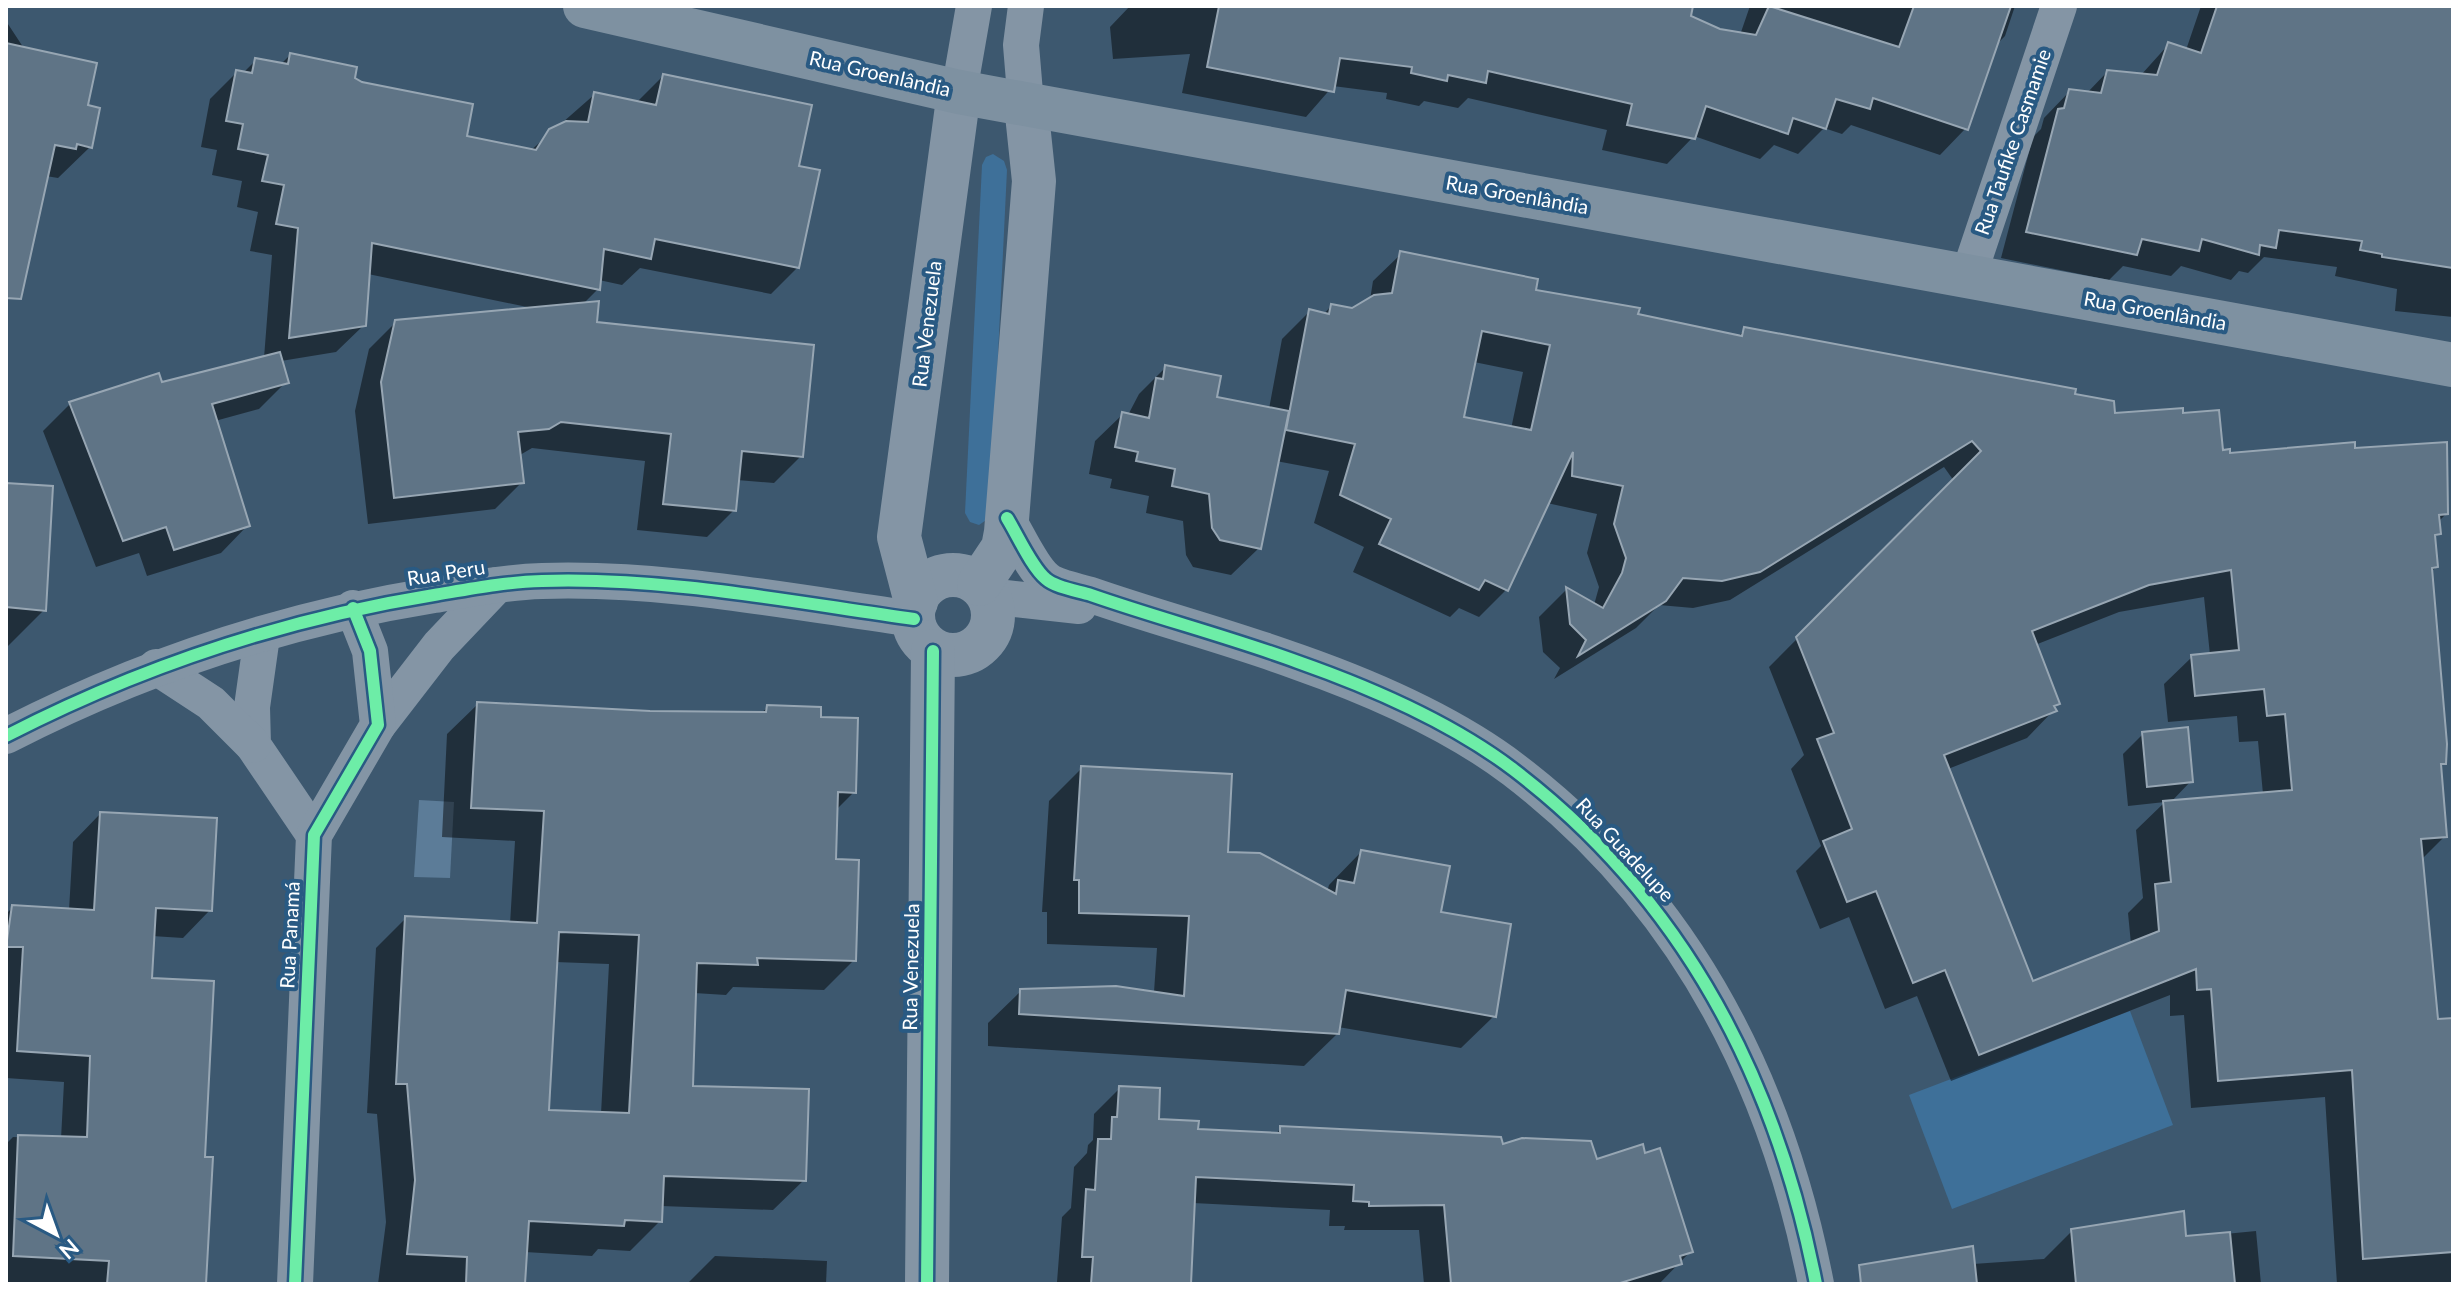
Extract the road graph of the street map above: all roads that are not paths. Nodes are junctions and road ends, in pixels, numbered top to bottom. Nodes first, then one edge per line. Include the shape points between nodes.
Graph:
1 (585, 6) edge
2 (974, 6) edge
3 (1026, 6) edge
4 (2059, 6) edge
5 (959, 92) junction
6 (1026, 105) junction
7 (1968, 277) junction
8 (2453, 365) edge
9 (1007, 518) junction
10 (497, 585) junction
11 (984, 590) junction
12 (353, 608) junction
13 (1144, 614) junction
14 (921, 624) junction
15 (262, 636) junction
16 (156, 667) junction
17 (378, 725) junction
18 (6, 736) edge
19 (253, 745) junction
20 (314, 835) junction
21 (295, 1284) edge
22 (927, 1284) edge
23 (1816, 1284) edge

1 - 5 main road, Rua Groenlândia
2 - 5 street
3 - 6 street via 1021,45
4 - 7 street, Rua Taufike Casmamie
5 - 6 main road, Rua Groenlândia
5 - 14 street, Rua Venezuela via 899,537
6 - 7 main road, Rua Groenlândia
6 - 9 street via 1034,181
7 - 8 main road, Rua Groenlândia
9 - 11 street via 1003,548
9 - 13 street, Rua Guadelupe via 1046,580
10 - 12 street, Rua Peru
10 - 14 street, Rua Peru via 669,584
10 - 17 street, Rua Panamá via 439,646
11 - 13 street, Rua Guadelupe
11 - 14 street via 960,575 933,580
11 - 14 street via 993,618 982,643 953,655
12 - 15 street, Rua Peru
12 - 17 street via 370,651
13 - 23 street, Rua Guadelupe via 1299,662 1422,714 1511,768 1584,828 1658,913 1705,978 1743,1051 1779,1146
14 - 22 street, Rua Venezuela
15 - 16 street, Rua Peru
15 - 19 street via 252,707
16 - 18 street, Rua Peru
16 - 19 street via 211,703
17 - 20 street, Rua Panamá
19 - 20 street
20 - 21 street, Rua Panamá

